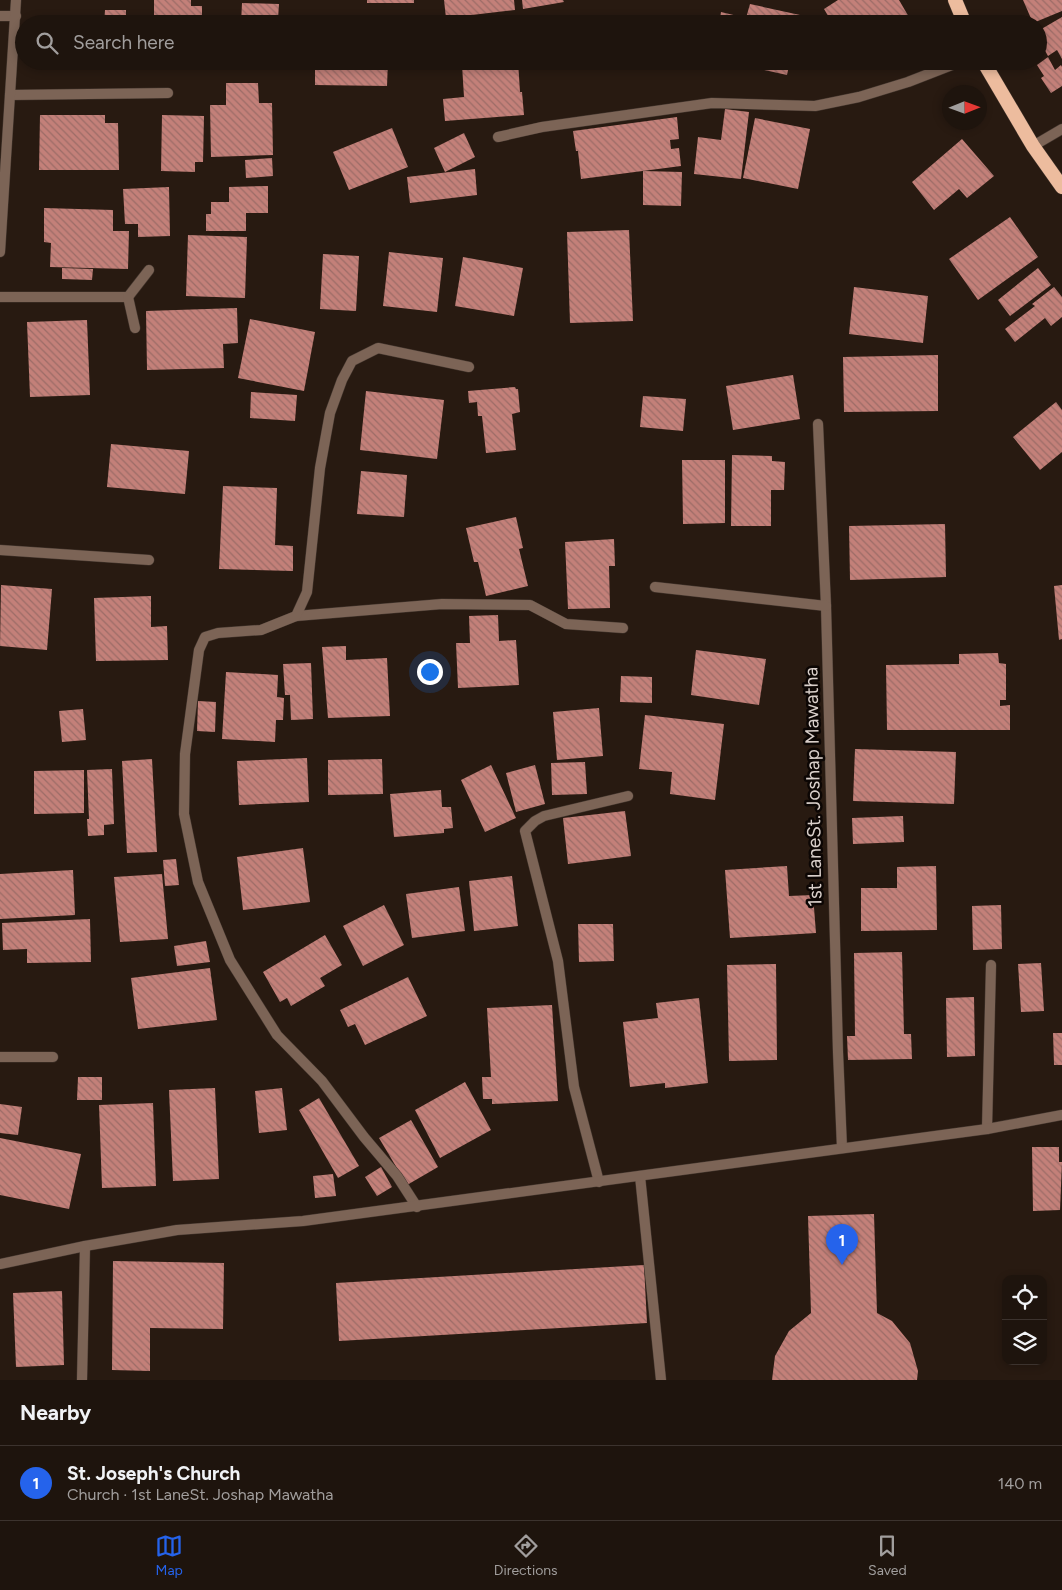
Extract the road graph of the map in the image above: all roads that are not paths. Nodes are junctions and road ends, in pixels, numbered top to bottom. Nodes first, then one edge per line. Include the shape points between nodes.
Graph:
1 (16, 0) edge
2 (955, 0) edge
3 (16, 15) edge
4 (961, 15) edge
5 (0, 16) edge
6 (15, 16) edge
7 (15, 29) edge
8 (936, 70) edge
9 (988, 70) edge
10 (168, 93) dead end
11 (10, 95) junction
12 (1062, 129) edge
13 (498, 137) dead end
14 (1033, 146) junction
15 (1062, 187) edge
16 (0, 252) edge
17 (149, 270) dead end
18 (0, 297) edge
19 (128, 297) junction
20 (135, 328) dead end
21 (469, 367) dead end
22 (818, 424) dead end
23 (0, 550) edge
24 (149, 560) dead end
25 (655, 587) dead end
26 (826, 606) junction
27 (296, 616) junction
28 (623, 628) dead end
29 (628, 796) dead end
30 (991, 965) dead end
31 (0, 1057) edge
32 (52, 1057) dead end
33 (1062, 1115) edge
34 (987, 1129) junction
35 (842, 1148) junction
36 (640, 1176) junction
37 (599, 1182) junction
38 (417, 1207) junction
39 (84, 1246) junction
40 (0, 1264) edge
41 (82, 1380) edge
42 (661, 1380) edge

1 - 3 street
2 - 4 highway
5 - 6 street
7 - 11 street
8 - 13 street via 867,94 815,106 712,102 542,127
9 - 14 highway
10 - 11 street
11 - 16 street
12 - 14 street
14 - 15 highway
17 - 19 street
18 - 19 street
19 - 20 street
21 - 27 street via 378,348 352,361 330,413 320,468 306,592
22 - 26 street, 1st LaneSt. Joshap Mawatha
23 - 24 street
25 - 26 street
26 - 35 street, 1st LaneSt. Joshap Mawatha
27 - 28 street via 442,604 530,605 566,624
27 - 38 street via 261,630 218,633 205,638 199,650 185,754 184,814 198,882 230,960 277,1035 322,1081 397,1176
29 - 37 street via 544,816 525,831 558,961 574,1087
30 - 34 street
31 - 32 street
33 - 34 street
34 - 35 street
35 - 36 street
36 - 37 street
36 - 42 street
37 - 38 street
38 - 39 street via 304,1221 177,1230
39 - 40 street
39 - 41 street

